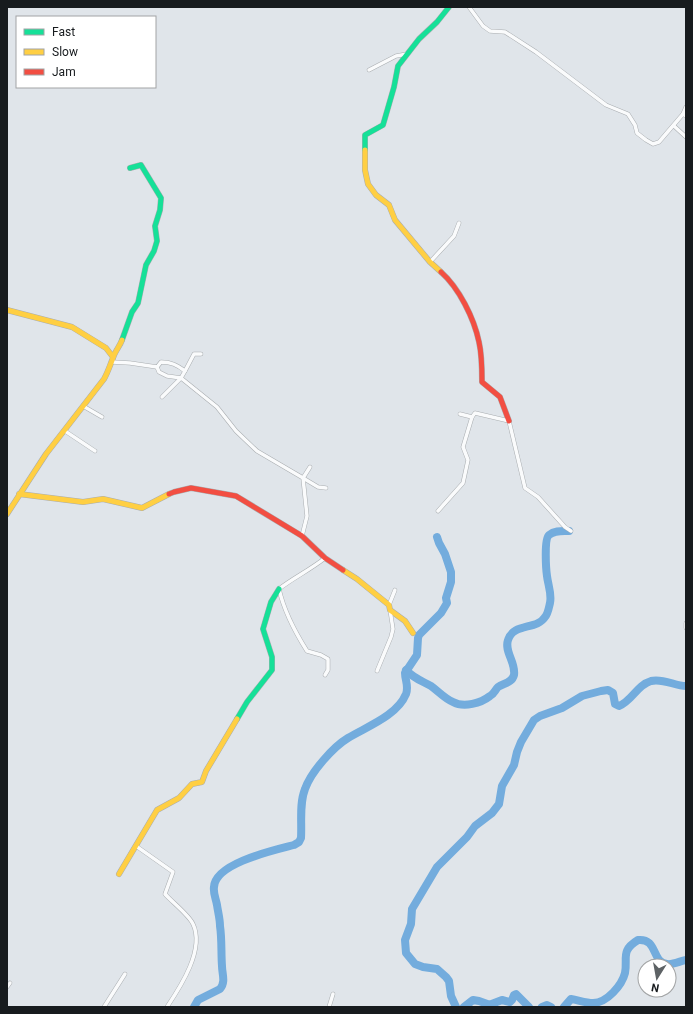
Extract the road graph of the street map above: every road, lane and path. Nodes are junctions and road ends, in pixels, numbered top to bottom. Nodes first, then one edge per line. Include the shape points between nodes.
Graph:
1 (448, 7) edge
2 (469, 7) edge
3 (407, 54) junction
4 (369, 70) dead end
5 (686, 107) edge
6 (685, 115) edge
7 (674, 126) junction
8 (686, 137) edge
9 (130, 168) dead end
10 (459, 223) dead end
11 (430, 262) junction
12 (7, 310) edge
13 (202, 354) dead end
14 (112, 360) junction
15 (157, 367) junction
16 (185, 372) junction
17 (181, 378) junction
18 (162, 396) dead end
19 (83, 406) junction
20 (460, 414) dead end
21 (102, 417) dead end
22 (472, 418) junction
23 (509, 421) junction
24 (65, 431) junction
25 (95, 451) dead end
26 (310, 467) dead end
27 (303, 478) junction
28 (326, 488) dead end
29 (19, 494) junction
30 (438, 511) dead end
31 (7, 514) edge
32 (571, 531) dead end
33 (302, 536) junction
34 (325, 558) junction
35 (279, 589) junction
36 (395, 590) dead end
37 (390, 608) junction
38 (686, 623) edge
39 (686, 628) edge
40 (413, 633) dead end
41 (377, 671) dead end
42 (325, 675) dead end
43 (136, 846) junction
44 (119, 874) dead end
45 (125, 974) dead end
46 (10, 983) dead end
47 (7, 987) edge
48 (333, 994) dead end
49 (104, 1007) edge
50 (167, 1007) edge
51 (329, 1007) edge

1 - 3 street
2 - 7 street via 485,28 510,35 606,105 628,114 638,134 649,142 659,142
3 - 4 street via 396,56
3 - 11 street via 398,66 383,125 365,135 366,180 379,198 389,205 393,218
5 - 6 street
6 - 7 street
7 - 8 street
9 - 14 street via 141,165 159,194 161,202 154,226 156,247 146,265 138,303
10 - 11 street via 450,242
11 - 23 street via 450,280 465,304 479,341 482,382 500,397
12 - 14 street via 72,327 109,350
13 - 16 street via 194,354
14 - 15 street
14 - 19 street via 104,380
15 - 16 street via 161,362 170,363
15 - 17 street via 159,372 166,376
16 - 17 street
17 - 18 street
17 - 27 street via 217,407 236,431 257,451
19 - 21 street
19 - 24 street
20 - 22 street
22 - 23 street via 475,413
22 - 30 street via 463,447 468,460 463,484
23 - 32 street via 525,488 538,497
24 - 25 street
24 - 29 street
26 - 27 street
27 - 28 street via 318,487
27 - 33 street via 307,516
29 - 31 street
29 - 33 street via 83,502 103,499 145,508 174,492 191,488 236,496
33 - 34 street
34 - 35 street
34 - 37 street via 357,580
35 - 42 street via 289,618 307,651 328,659 328,670
35 - 43 street via 271,602 263,629 272,657 272,670 247,702 202,782 192,784 179,798 157,810
36 - 37 street
37 - 40 street via 405,621
37 - 41 street via 391,637
38 - 39 street
43 - 44 street
43 - 50 street via 173,872 165,894 193,922 197,935 193,956 183,982
45 - 49 street
46 - 47 street
48 - 51 street

